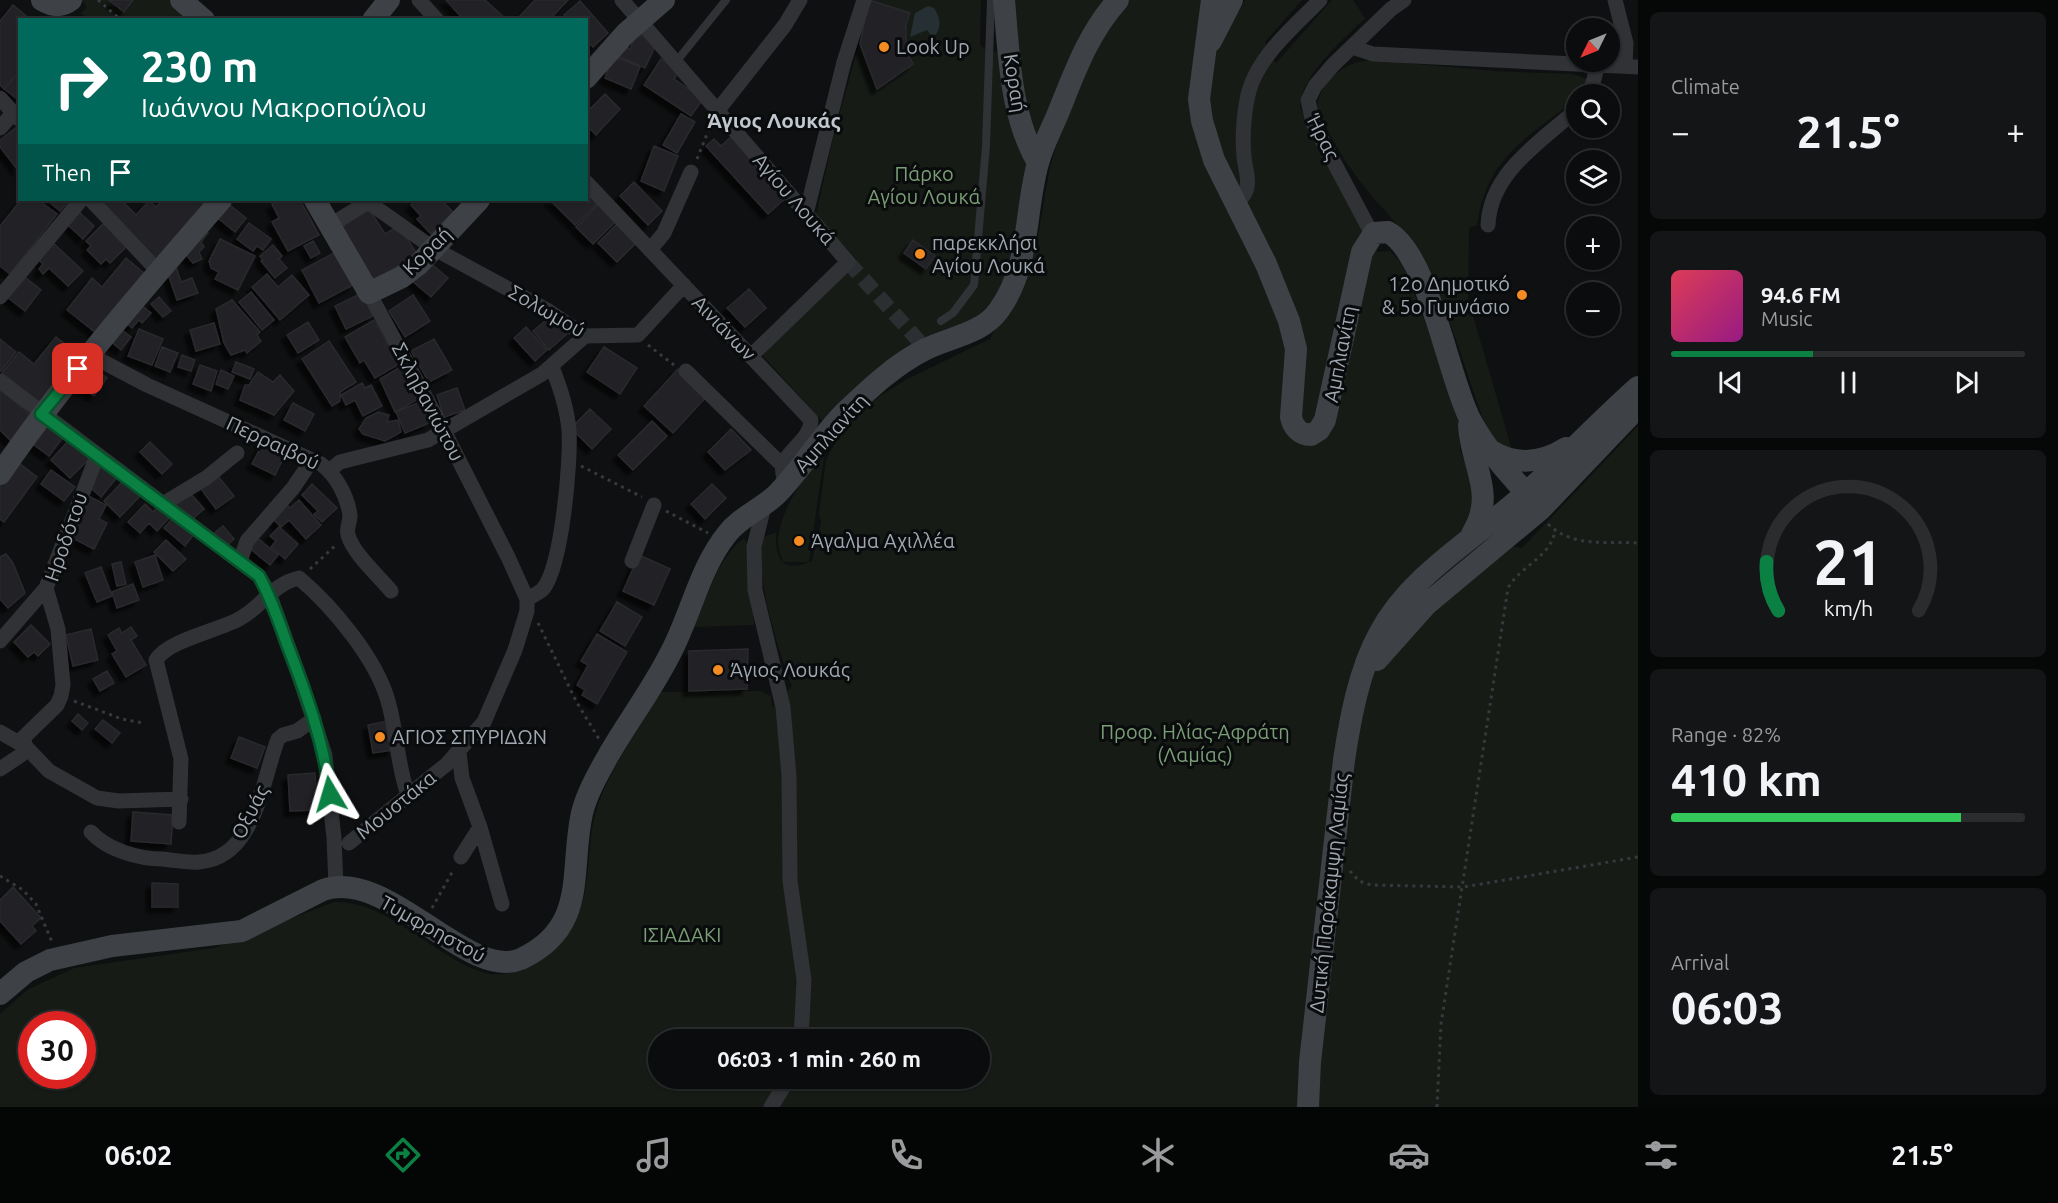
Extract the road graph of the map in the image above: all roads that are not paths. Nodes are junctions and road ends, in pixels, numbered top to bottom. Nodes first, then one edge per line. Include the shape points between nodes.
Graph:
1 (42, 0) edge
2 (71, 0) edge
3 (389, 0) edge
4 (419, 0) edge
5 (622, 0) edge
6 (664, 0) edge
7 (726, 0) edge
8 (800, 0) edge
9 (864, 0) edge
10 (991, 0) edge
11 (1004, 0) edge
12 (1118, 0) edge
13 (1212, 0) edge
14 (1232, 0) edge
15 (1320, 0) edge
16 (1404, 0) edge
17 (1615, 0) edge
18 (375, 18) edge
19 (435, 18) edge
20 (639, 21) junction
21 (1352, 47) junction
22 (1204, 56) junction
23 (676, 62) junction
24 (1566, 63) edge
25 (1631, 66) edge
26 (588, 76) edge
27 (0, 98) edge
28 (718, 110) junction
29 (16, 116) edge
30 (1566, 119) edge
31 (0, 128) edge
32 (1243, 155) junction
33 (1214, 160) junction
34 (1038, 163) junction
35 (691, 171) road end
36 (588, 184) edge
37 (1233, 200) junction
38 (80, 201) edge
39 (92, 201) edge
40 (220, 201) edge
41 (316, 201) edge
42 (478, 201) edge
43 (806, 214) junction
44 (1488, 225) dead end
45 (329, 226) junction
46 (1372, 234) junction
47 (433, 248) junction
48 (650, 250) junction
49 (158, 271) junction
50 (684, 285) junction
51 (369, 293) junction
52 (0, 297) edge
53 (941, 321) dead end
54 (585, 336) junction
55 (90, 355) junction
56 (751, 356) junction
57 (552, 367) junction
58 (686, 371) road end
59 (0, 381) edge
60 (1638, 387) edge
61 (1638, 407) edge
62 (41, 414) junction
63 (443, 429) junction
64 (1582, 437) junction
65 (237, 453) dead end
66 (1481, 455) junction
67 (97, 456) junction
68 (312, 460) junction
69 (330, 470) junction
70 (0, 474) edge
71 (778, 487) junction
72 (163, 504) junction
73 (654, 505) dead end
74 (1529, 508) junction
75 (1468, 541) junction
76 (240, 561) junction
77 (632, 561) dead end
78 (46, 588) junction
79 (391, 591) dead end
80 (269, 593) junction
81 (527, 605) junction
82 (0, 641) edge
83 (1362, 681) junction
84 (314, 719) junction
85 (0, 732) edge
86 (26, 747) junction
87 (459, 752) junction
88 (0, 770) edge
89 (408, 795) junction
90 (181, 799) junction
91 (179, 822) dead end
92 (480, 827) junction
93 (91, 832) dead end
94 (349, 843) dead end
95 (461, 857) road end
96 (336, 886) junction
97 (502, 904) dead end
98 (0, 994) edge
99 (802, 1029) edge
100 (782, 1089) edge
101 (771, 1107) edge
102 (1308, 1107) edge

1 - 2 street via 54,6
3 - 18 street
4 - 19 street
5 - 20 street, Αγίου Λουκά
6 - 20 street
7 - 23 lane
8 - 28 street
9 - 43 street via 844,62
10 - 53 lane via 986,146 974,285 953,313
11 - 34 street, Κοραή via 1013,91 1026,143
12 - 34 street, Αμπλιανίτη via 1085,48
13 - 22 street
14 - 22 street, Αμπλιανίτη
15 - 32 street via 1282,40 1255,77 1249,92
16 - 21 street, Ήρας
17 - 25 street
20 - 23 street, Αγίου Λουκά
20 - 26 street
21 - 24 street via 1373,54
21 - 46 street, Ήρας via 1320,80 1308,105 1313,123
22 - 33 street, Αμπλιανίτη via 1200,107
23 - 28 street, Αγίου Λουκά
27 - 29 street
28 - 43 street, Αγίου Λουκά
29 - 31 street
30 - 44 street via 1515,165 1494,200
32 - 33 street via 1233,166
32 - 37 street via 1248,187 1243,196
33 - 37 street, Αμπλιανίτη
34 - 71 street, Αμπλιανίτη via 1020,270 998,311 972,331 922,351 874,386
35 - 48 street via 664,233
36 - 48 street, Αινιάνων
37 - 46 street, Αμπλιανίτη via 1266,264 1289,321 1296,349 1291,418 1296,429 1306,435 1319,430 1327,416 1355,275
38 - 52 street
39 - 49 street
40 - 49 street
41 - 45 street, Σκληβανιώτου
42 - 47 street, Κοραή
43 - 56 street, Αγίου Λουκά via 848,261
45 - 47 street, Σολωμού via 368,202
45 - 51 street, Σκληβανιώτου
46 - 66 street via 1380,231 1393,235 1409,255 1430,304
47 - 51 street, Κοραή via 402,277
47 - 54 street, Σολωμού via 547,310
48 - 50 street, Αινιάνων
49 - 55 street
50 - 54 street, Σολωμού via 638,335
50 - 56 street, Αινιάνων
51 - 63 street, Σκληβανιώτου
54 - 57 street
55 - 62 street
55 - 68 street, Περραιβού
56 - 71 street, Αινιάνων via 811,420
57 - 63 street
57 - 81 street, Μουστάκα via 568,429 566,485 554,562 543,590
58 - 71 street
59 - 62 street
60 - 64 street
61 - 74 street
62 - 67 street
62 - 70 street
63 - 69 street via 419,443 340,462
63 - 81 street, Σκληβανιώτου
64 - 66 street via 1548,458 1534,461
64 - 74 street, Δυτική Παράκαμψη Λαμίας
65 - 72 street
66 - 74 street
66 - 75 street via 1484,504
67 - 72 street
67 - 78 street, Ηροδότου
68 - 69 street, Περραιβού
68 - 76 street via 246,541
69 - 79 street, Περραιβού via 348,507 348,534 354,546
71 - 96 street, Τυμφρηστού via 728,532 712,557 671,653 590,790 582,811 575,894 562,923 541,945 515,961 495,962 369,894
71 - 99 street via 754,547 755,590 783,707 789,776 791,894 804,980
72 - 76 street
73 - 77 street
74 - 75 street, Δυτική Παράκαμψη Λαμίας
74 - 83 street, Δυτική Παράκαμψη Λαμίας via 1427,604 1389,644
75 - 83 street, Δυτική Παράκαμψη Λαμίας via 1421,580 1398,606 1374,643
76 - 80 street via 259,576
78 - 82 street
78 - 86 street, Ηροδότου via 58,629 63,685 53,710 23,738
80 - 84 street
80 - 89 street via 285,581 299,578 329,607 372,667 382,685
80 - 90 street via 242,618 162,652 156,660 181,759
81 - 87 street, Μουστάκα via 515,650 484,722
83 - 102 street, Δυτική Παράκαμψη Λαμίας via 1344,760
84 - 93 street, Οξυάς via 278,739 261,800 230,849 219,856 199,862 143,857 99,841
84 - 96 street via 328,774
85 - 86 street
86 - 88 street
86 - 90 street via 49,771 98,798
87 - 89 street, Μουστάκα
87 - 92 street via 462,778
89 - 94 street, Μουστάκα
90 - 91 street
92 - 95 street
92 - 97 street
96 - 98 street via 242,931 112,946 59,957 26,972
100 - 101 street

